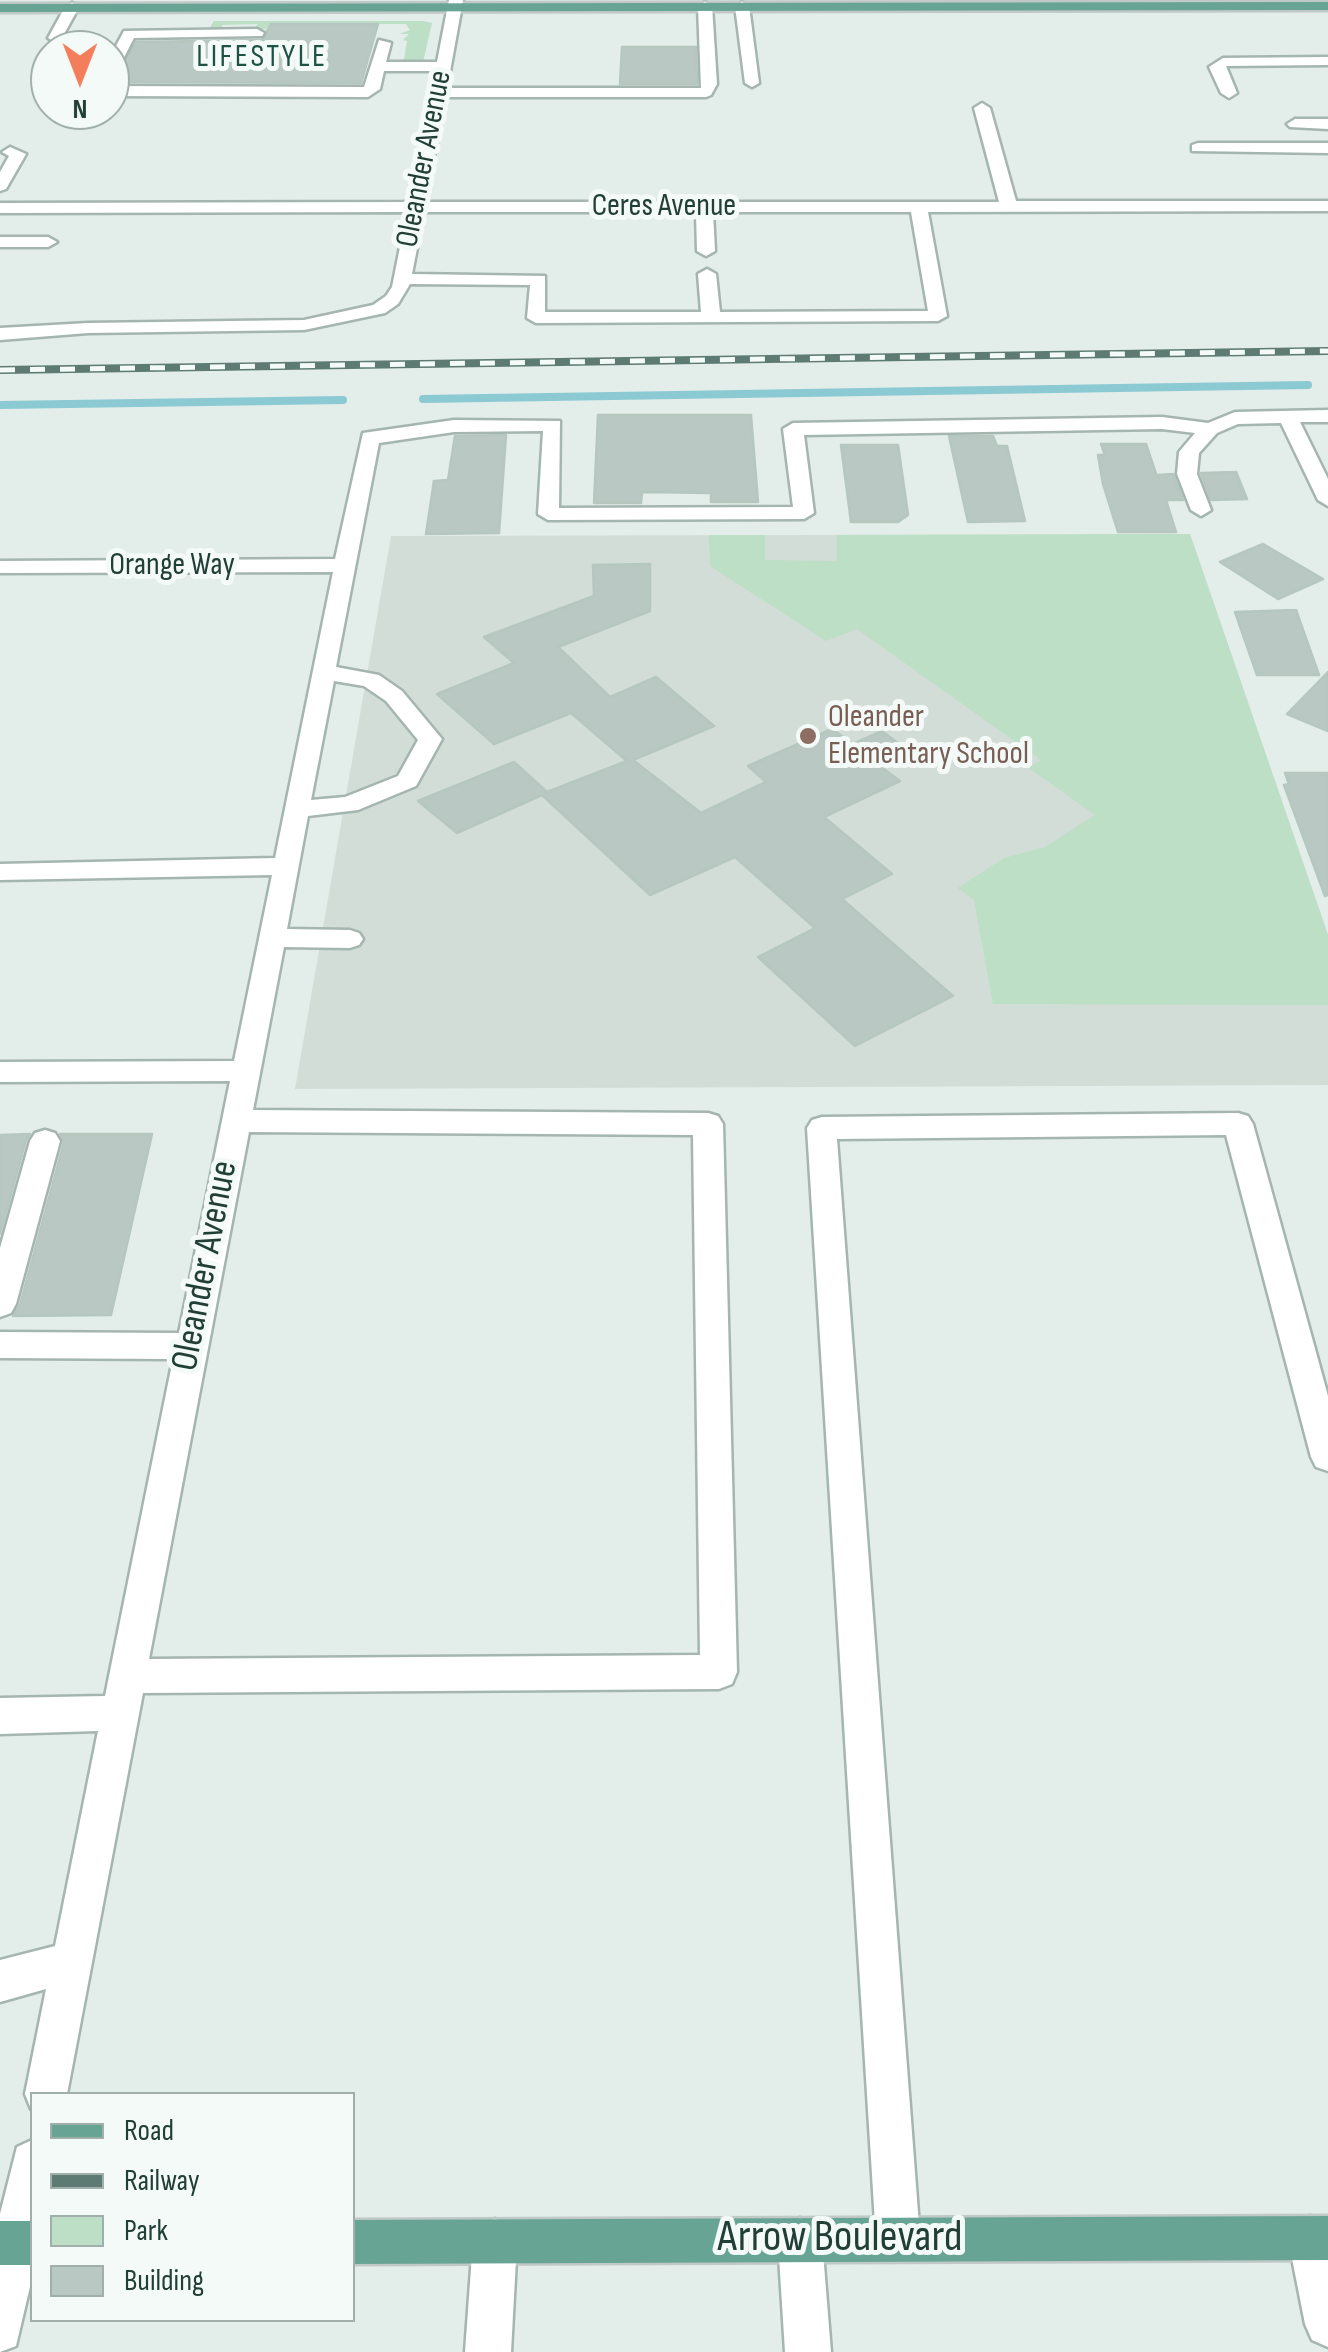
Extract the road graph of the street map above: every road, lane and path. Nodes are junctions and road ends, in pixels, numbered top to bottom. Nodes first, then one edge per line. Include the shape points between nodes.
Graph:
1 (478, 0) edge
2 (906, 3) edge
3 (1043, 3) edge
4 (1192, 3) edge
5 (147, 4) edge
6 (456, 4) edge
7 (704, 6) junction
8 (742, 6) junction
9 (1328, 6) edge
10 (207, 7) junction
11 (0, 8) edge
12 (72, 8) junction
13 (106, 8) junction
14 (59, 30) edge
15 (94, 30) edge
16 (257, 32) dead end
17 (197, 33) junction
18 (130, 34) edge
19 (384, 43) dead end
20 (1328, 61) edge
21 (378, 66) junction
22 (443, 66) junction
23 (752, 83) dead end
24 (130, 90) edge
25 (438, 93) junction
26 (1229, 93) dead end
27 (982, 108) dead end
28 (1295, 124) dead end
29 (1328, 124) edge
30 (1198, 148) dead end
31 (1328, 148) edge
32 (10, 152) dead end
33 (0, 186) edge
34 (1328, 206) edge
35 (417, 207) junction
36 (704, 207) junction
37 (919, 207) junction
38 (1009, 207) junction
39 (0, 208) edge
40 (0, 242) edge
41 (48, 242) dead end
42 (706, 251) dead end
43 (708, 274) dead end
44 (402, 279) junction
45 (711, 316) junction
46 (0, 334) edge
47 (1288, 416) junction
48 (1328, 416) edge
49 (1210, 429) junction
50 (1328, 500) edge
51 (1201, 510) dead end
52 (344, 565) junction
53 (0, 567) edge
54 (322, 672) junction
55 (295, 810) junction
56 (284, 866) junction
57 (0, 872) edge
58 (270, 938) junction
59 (350, 939) dead end
60 (243, 1071) junction
61 (0, 1072) edge
62 (234, 1121) junction
63 (45, 1141) dead end
64 (0, 1304) edge
65 (0, 1345) edge
66 (190, 1346) junction
67 (1328, 1456) edge
68 (126, 1676) junction
69 (120, 1713) junction
70 (0, 1716) edge
71 (72, 1962) junction
72 (0, 1981) edge
73 (46, 2092) edge
74 (30, 2172) edge
75 (1319, 2238) edge
76 (898, 2239) junction
77 (800, 2240) junction
78 (496, 2241) junction
79 (355, 2242) edge
80 (16, 2243) edge
81 (1328, 2324) edge
82 (0, 2330) edge
83 (488, 2352) edge
84 (808, 2352) edge

1 - 6 main road
2 - 3 main road
2 - 8 main road
3 - 4 main road
4 - 9 main road
5 - 10 main road
5 - 13 main road
6 - 7 main road
6 - 10 main road
6 - 22 street, Oleander Avenue
7 - 8 main road
7 - 25 street via 706,92
8 - 23 street
10 - 17 street
11 - 12 main road
12 - 13 main road
12 - 14 street
13 - 15 street
16 - 17 street
17 - 18 street
19 - 21 street
20 - 26 street via 1223,62 1216,67
21 - 22 street
21 - 24 street via 372,89 360,92
22 - 25 street, Oleander Avenue
25 - 35 street, Oleander Avenue via 440,113
27 - 38 street
28 - 29 street
30 - 31 street
32 - 33 street via 18,154
34 - 38 street, Ceres Avenue
35 - 36 street, Ceres Avenue
35 - 39 street, Ceres Avenue
35 - 44 street, Oleander Avenue
36 - 37 street, Ceres Avenue
36 - 42 street
37 - 38 street, Ceres Avenue
37 - 45 street via 938,316
40 - 41 street
43 - 45 street
44 - 45 street via 539,280 536,318
44 - 46 street, Oleander Avenue via 379,309 304,325
47 - 48 street
47 - 49 street via 1236,418
47 - 50 street
49 - 51 street via 1189,452 1187,474
49 - 52 street, Oleander Avenue via 1162,423 793,429 804,513 548,514 553,425 454,426 370,437
52 - 53 street, Orange Way
52 - 54 street, Oleander Avenue
54 - 55 street, Oleander Avenue
54 - 55 street via 371,680 394,696 430,740 407,781 349,804
55 - 56 street, Oleander Avenue
56 - 57 street
56 - 58 street, Oleander Avenue
58 - 59 street
58 - 60 street, Oleander Avenue
60 - 61 street
60 - 62 street, Oleander Avenue
62 - 66 street, Oleander Avenue
62 - 68 street via 708,1124 719,1672
63 - 64 street
65 - 66 street
66 - 68 street, Oleander Avenue
67 - 76 street via 1238,1124 822,1128
68 - 69 street, Oleander Avenue
69 - 70 street
69 - 71 street, Oleander Avenue
71 - 72 street
71 - 73 street, Oleander Avenue
74 - 80 street
75 - 76 main road, Arrow Boulevard
75 - 81 street
76 - 77 main road, Arrow Boulevard
77 - 78 main road, Arrow Boulevard
77 - 84 street
78 - 79 main road, Arrow Boulevard
78 - 83 street
80 - 82 street

